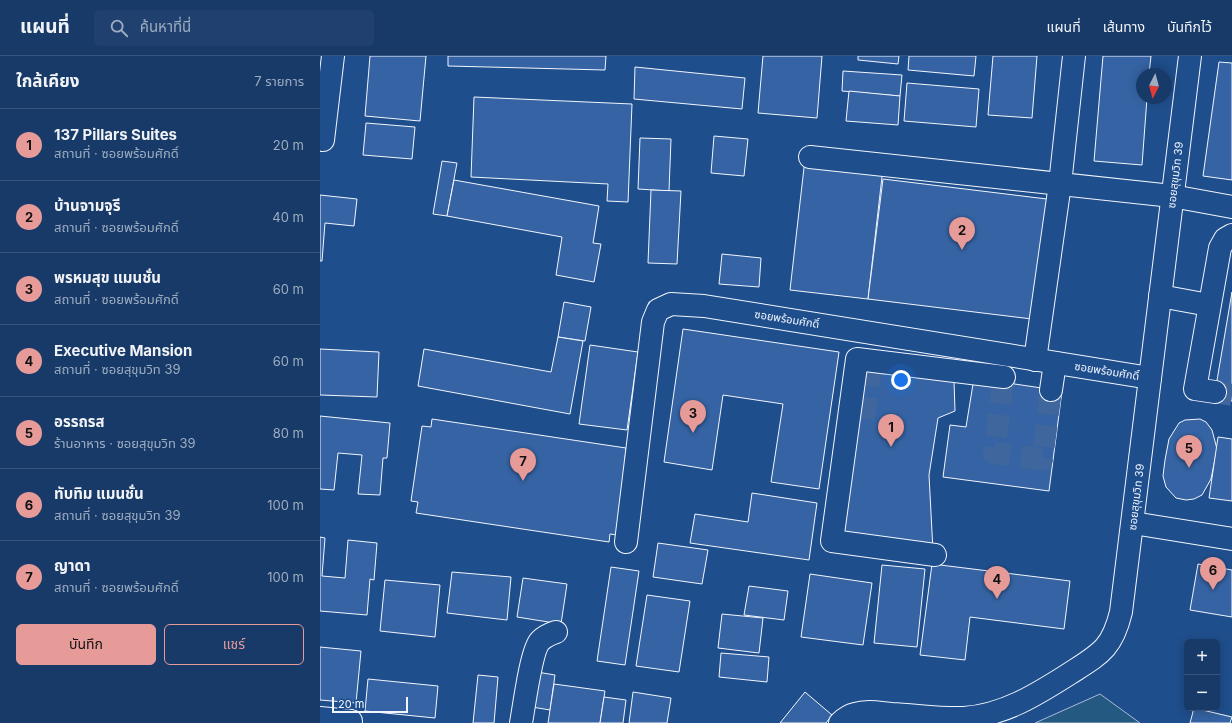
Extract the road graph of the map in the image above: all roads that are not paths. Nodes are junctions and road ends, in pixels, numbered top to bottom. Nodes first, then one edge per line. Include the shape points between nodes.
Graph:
1 (333, 56) edge
2 (1074, 56) edge
3 (1190, 56) edge
4 (323, 140) dead end
5 (810, 157) dead end
6 (1060, 184) junction
7 (1172, 196) junction
8 (1232, 207) edge
9 (1232, 235) edge
10 (1160, 296) junction
11 (1209, 305) junction
12 (862, 332) junction
13 (1007, 355) junction
14 (1045, 361) junction
15 (866, 362) junction
16 (1150, 378) junction
17 (1051, 390) tunnel mouth
18 (1215, 392) tunnel mouth
19 (1133, 523) junction
20 (1232, 539) edge
21 (626, 542) dead end
22 (935, 556) dead end
23 (556, 632) dead end
24 (320, 718) edge
25 (351, 721) dead end
26 (521, 723) edge
27 (840, 723) edge

1 - 4 street
2 - 6 street
3 - 7 street, ซอยสุขุมวิท 39
5 - 6 street
6 - 7 street
6 - 14 street
7 - 8 street
7 - 10 street, ซอยสุขุมวิท 39
9 - 11 street via 1225,239 1220,248
10 - 11 street
10 - 16 street, ซอยสุขุมวิท 39
11 - 18 street via 1195,389
12 - 13 street, ซอยพร้อมศักดิ์
12 - 15 street
12 - 21 street, ซอยพร้อมศักดิ์ via 704,306 671,304 658,310 653,322
13 - 14 street, ซอยพร้อมศักดิ์
13 - 15 street via 1003,380
14 - 16 street, ซอยพร้อมศักดิ์
14 - 17 street
15 - 22 street via 832,541
16 - 19 street, ซอยสุขุมวิท 39
19 - 20 street
19 - 27 street, ซอยสุขุมวิท 39 via 1117,630 1109,644 1098,655 1032,698 999,712 965,718 946,718 871,712 856,714
23 - 26 street via 539,642
24 - 25 street

